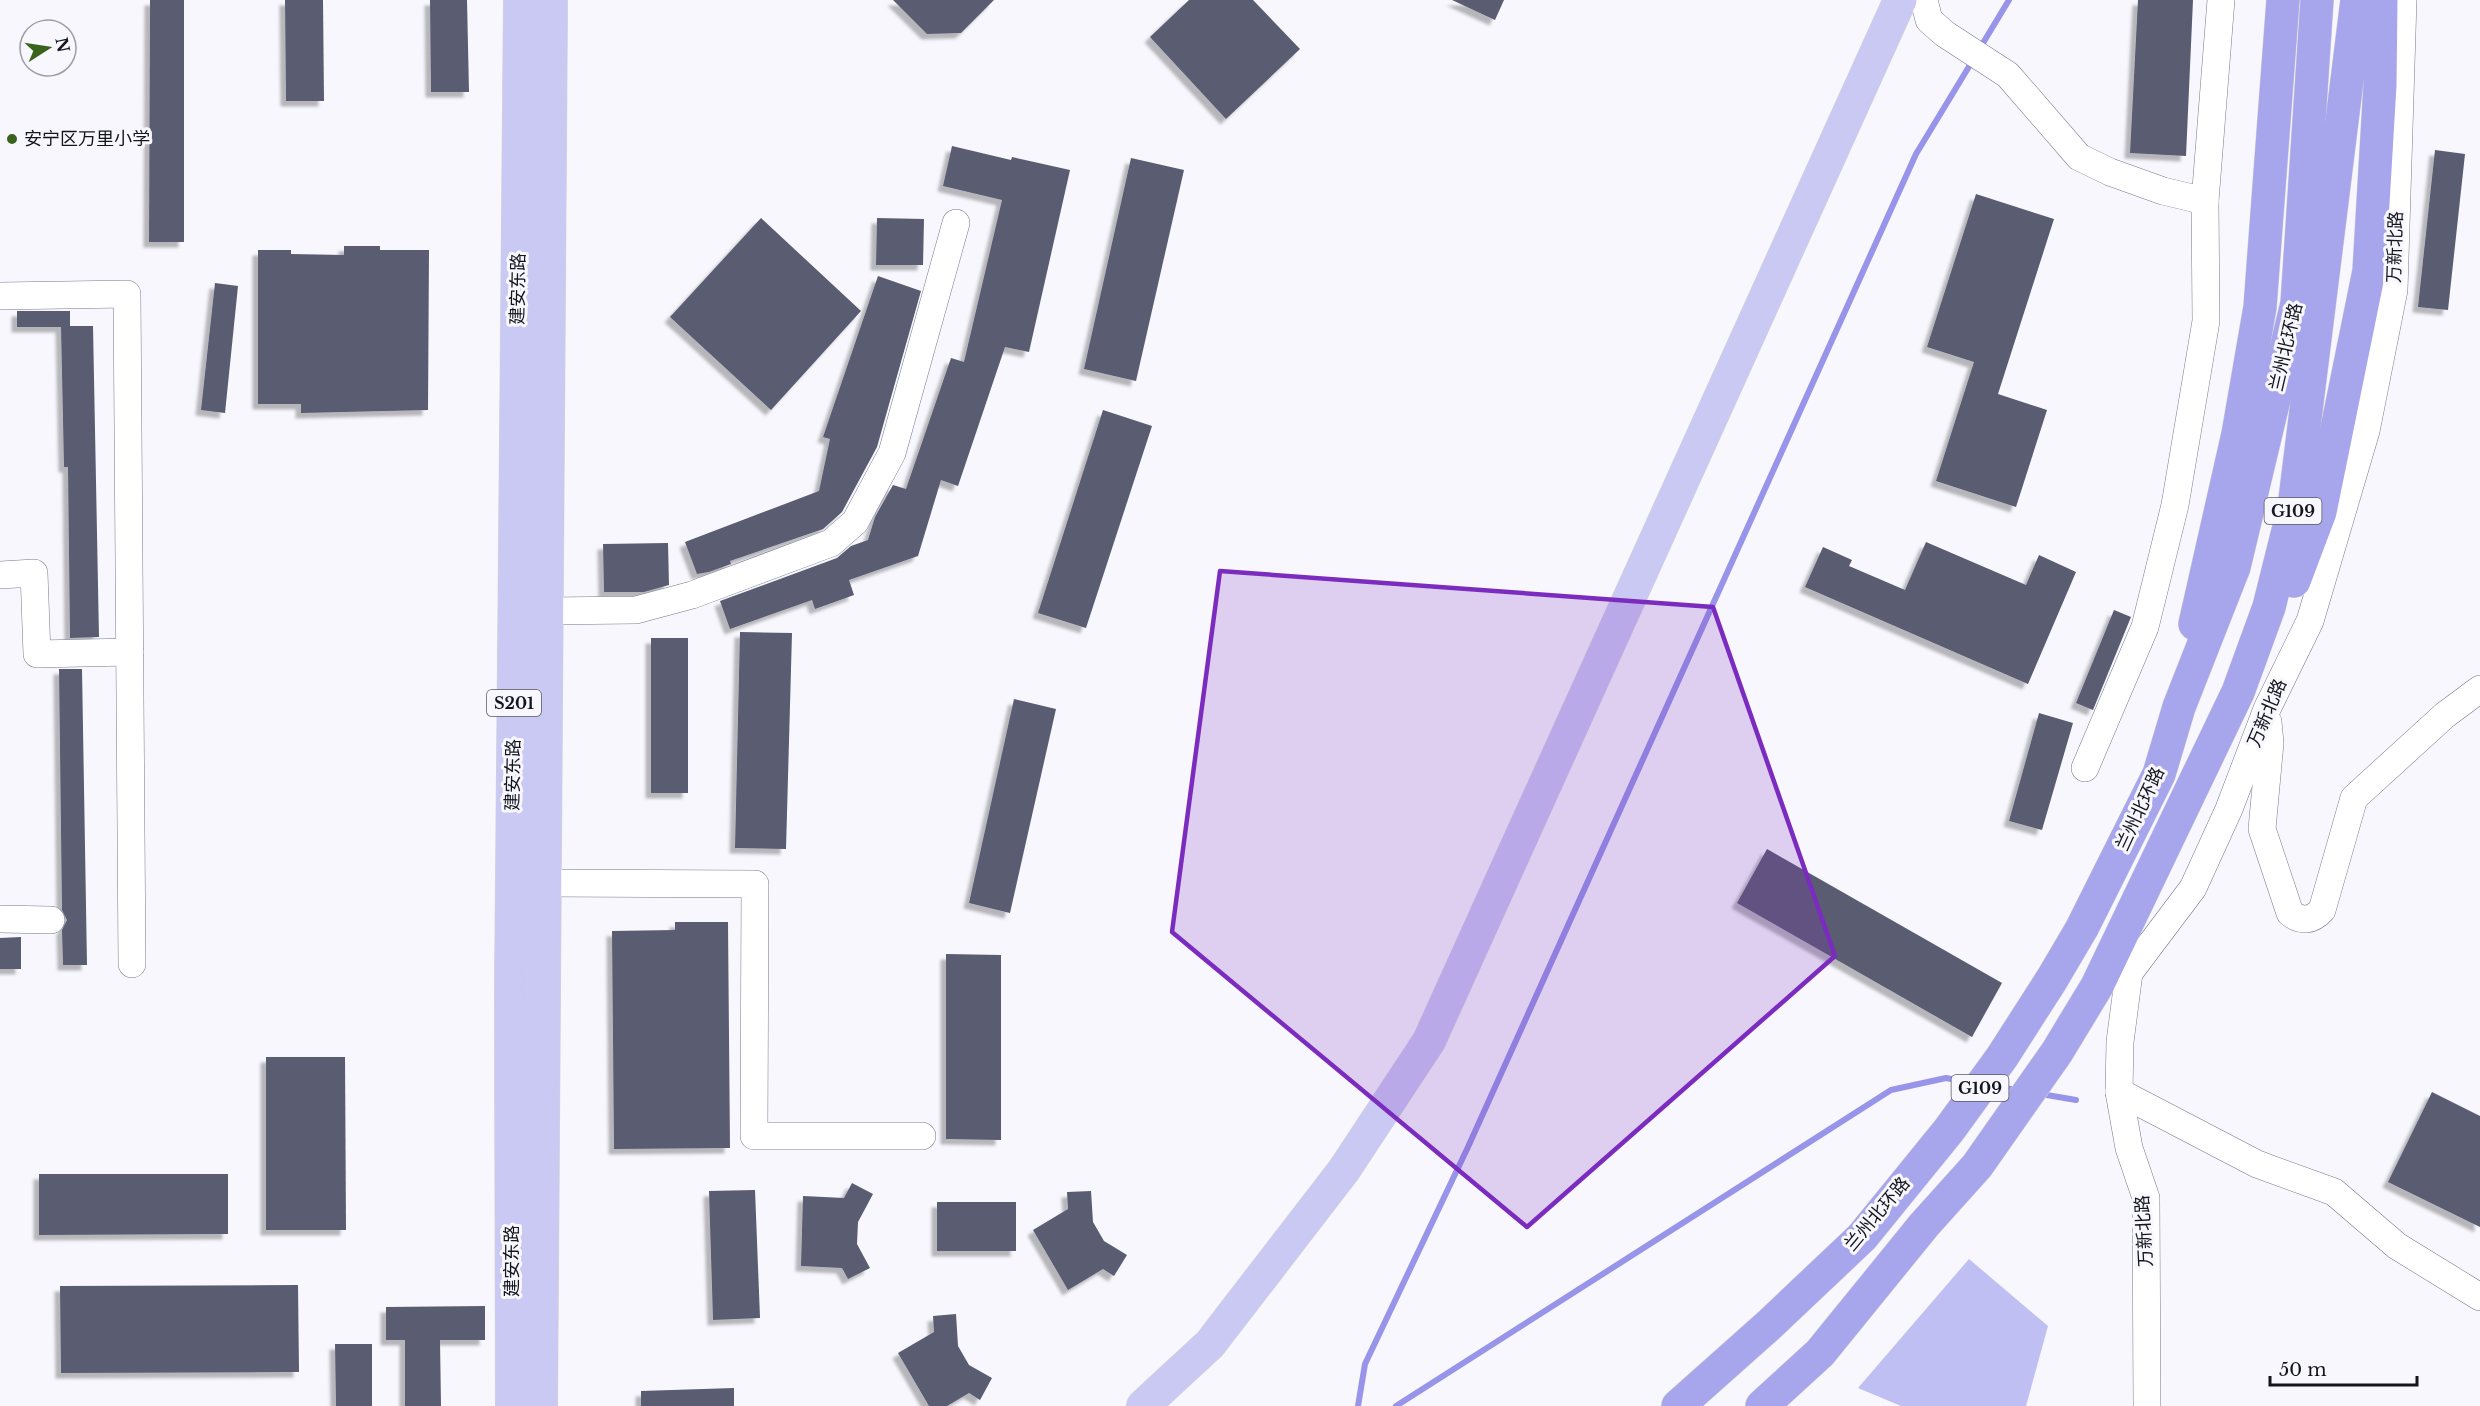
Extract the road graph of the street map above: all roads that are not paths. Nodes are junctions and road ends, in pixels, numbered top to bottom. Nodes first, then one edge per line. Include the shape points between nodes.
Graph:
1 (520, 0) edge
2 (550, 0) edge
3 (1900, 0) edge
4 (1924, 0) edge
5 (2221, 0) edge
6 (2283, 0) edge
7 (2381, 0) edge
8 (2403, 0) edge
9 (2315, 12) edge
10 (2356, 14) edge
11 (2205, 201) junction
12 (956, 223) dead end
13 (0, 296) edge
14 (0, 575) edge
15 (546, 611) junction
16 (130, 652) junction
17 (2480, 689) edge
18 (2238, 692) junction
19 (2179, 707) junction
20 (2267, 709) junction
21 (2085, 768) dead end
22 (544, 883) junction
23 (0, 919) edge
24 (51, 920) dead end
25 (132, 964) dead end
26 (2120, 1092) junction
27 (922, 1136) dead end
28 (2480, 1297) edge
29 (512, 1406) edge
30 (541, 1406) edge
31 (1143, 1406) edge
32 (1678, 1406) edge
33 (1762, 1406) edge
34 (2147, 1406) edge

1 - 29 main road, 建安东路 / S201 via 511,991
2 - 15 main road, 建安东路 / S201
3 - 31 main road via 1429,1041 1344,1170 1210,1344
4 - 11 street via 1929,20 2008,75 2079,157 2163,191
5 - 11 street
6 - 19 highway via 2260,306 2238,434
7 - 18 highway via 2369,271 2320,512 2280,618
8 - 20 street, 万新北路 via 2394,290 2366,431 2310,621
9 - 19 highway, 兰州北环路 / G109 via 2297,303 2234,567
10 - 18 highway, 兰州北环路 / G109 via 2294,507 2269,607
11 - 21 street via 2206,321 2175,506 2145,627
12 - 15 street via 892,453 855,522 831,543 692,595 636,610
13 - 16 street via 127,294
14 - 16 street via 34,573 37,654
15 - 22 main road, 建安东路 / S201
16 - 25 street
17 - 20 street via 2445,715 2354,798 2322,910 2306,920 2290,913 2262,829 2270,743
18 - 33 highway, 兰州北环路 / G109 via 2110,961 2057,1052 1977,1166 1820,1353
19 - 32 highway, 兰州北环路 / G109 via 2159,774 2082,928 2002,1057 1950,1130 1862,1237
20 - 26 street, 万新北路 via 2229,809 2193,888 2129,973 2120,1041
22 - 27 street via 755,884 754,1136
22 - 30 main road, 建安东路 / S201
23 - 24 street
26 - 28 street via 2257,1164 2334,1192 2397,1246
26 - 34 street, 万新北路 via 2129,1148 2146,1198

